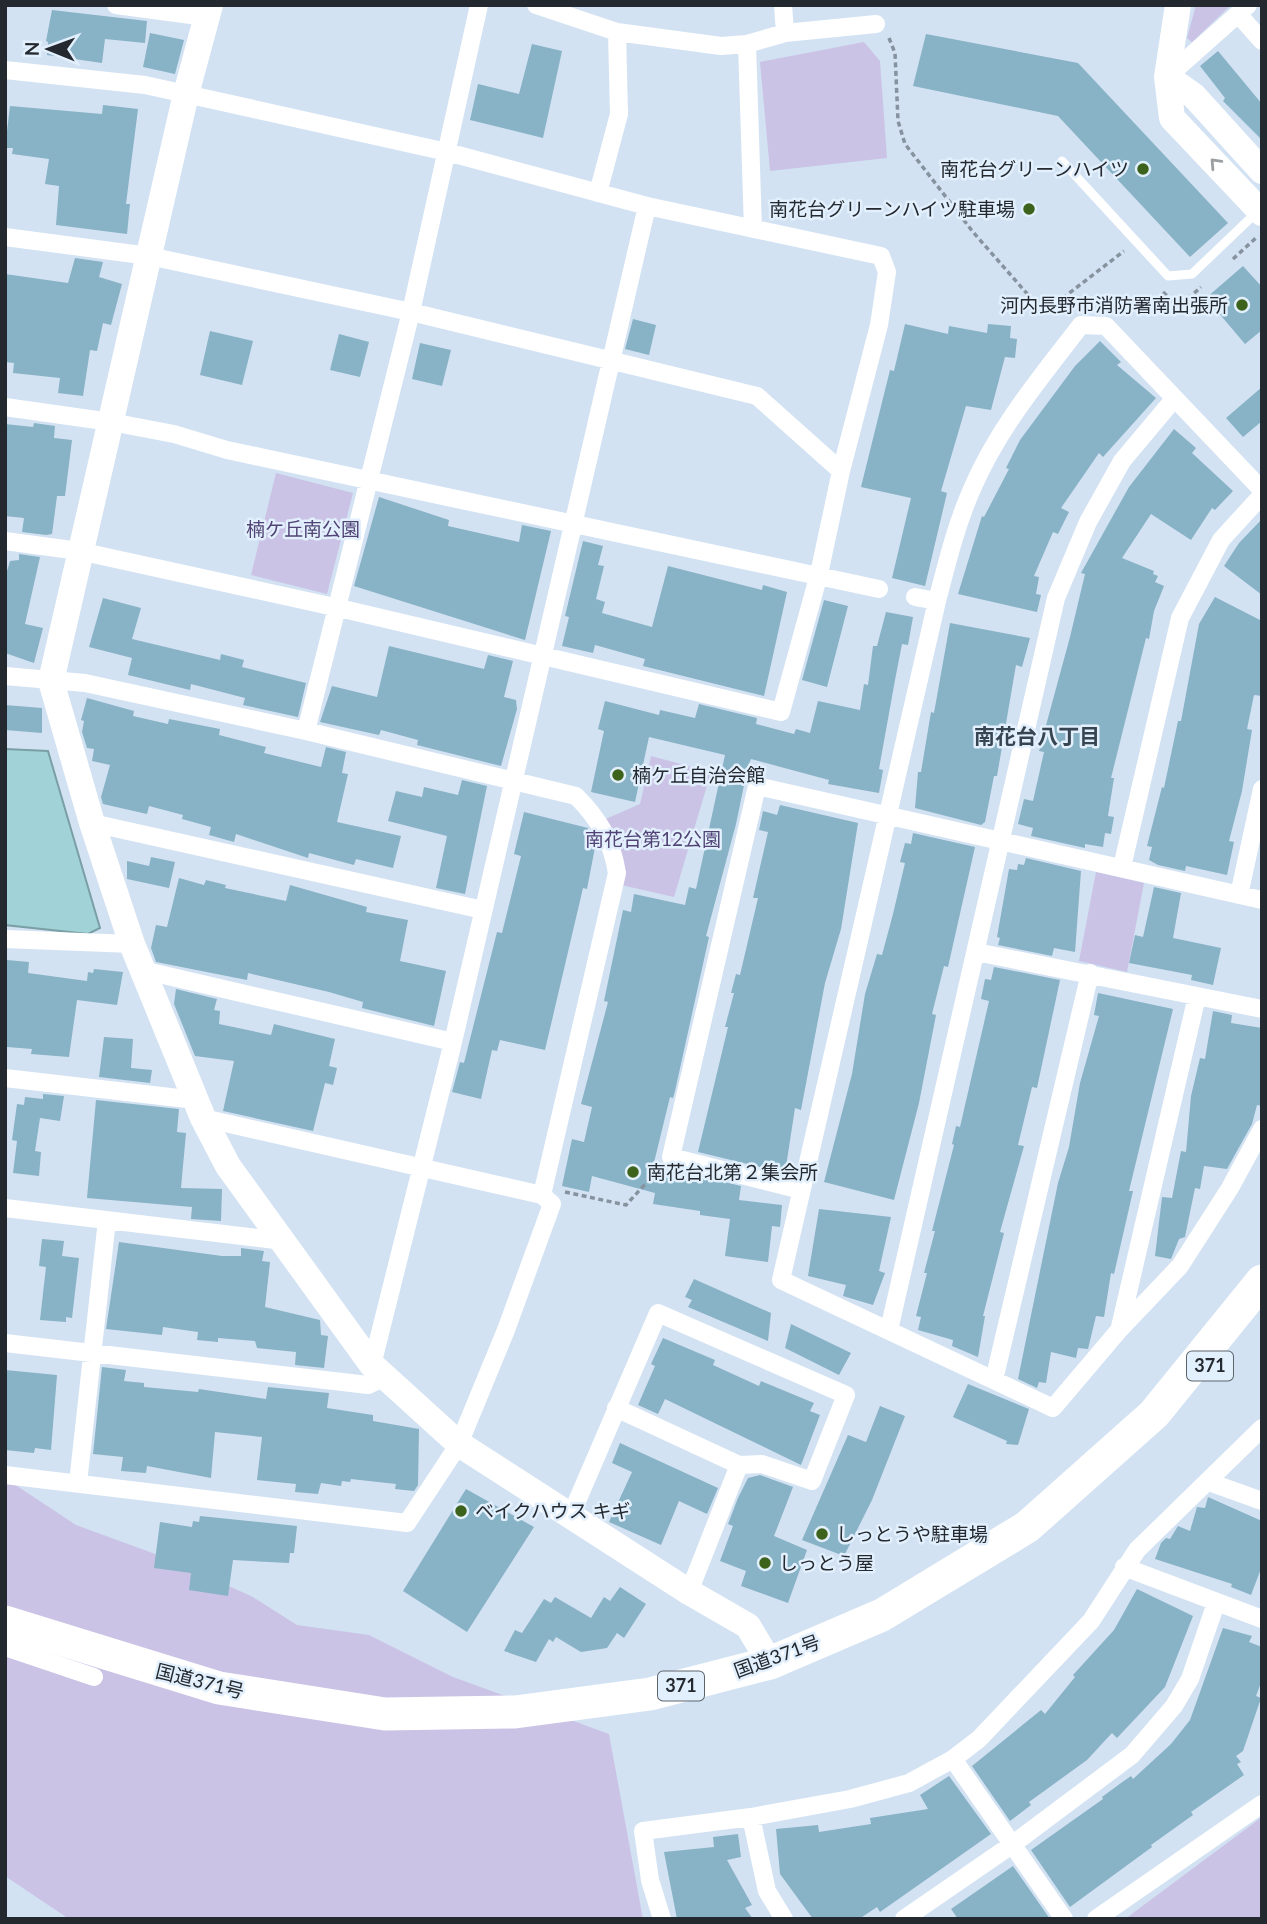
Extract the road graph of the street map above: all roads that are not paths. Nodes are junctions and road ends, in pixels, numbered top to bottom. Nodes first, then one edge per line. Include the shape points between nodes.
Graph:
1 (116, 5) edge
2 (479, 5) edge
3 (536, 5) edge
4 (783, 5) edge
5 (1178, 5) edge
6 (1243, 9) edge
7 (208, 11) edge
8 (876, 24) road end
9 (617, 32) junction
10 (785, 33) junction
11 (1262, 41) edge
12 (747, 44) junction
13 (5, 71) edge
14 (1167, 77) junction
15 (186, 94) junction
16 (447, 152) junction
17 (1062, 161) dead end
18 (1262, 171) edge
19 (598, 193) junction
20 (647, 206) junction
21 (1261, 218) edge
22 (753, 229) junction
23 (5, 237) edge
24 (149, 256) junction
25 (411, 312) junction
26 (609, 363) junction
27 (1174, 399) junction
28 (5, 407) edge
29 (111, 422) junction
30 (841, 471) junction
31 (369, 480) junction
32 (1262, 492) edge
33 (572, 523) junction
34 (5, 541) edge
35 (79, 551) junction
36 (819, 574) junction
37 (879, 589) dead end
38 (915, 597) dead end
39 (937, 601) junction
40 (339, 608) junction
41 (542, 654) junction
42 (5, 676) edge
43 (51, 681) junction
44 (306, 731) junction
45 (514, 781) junction
46 (1262, 789) edge
47 (886, 817) junction
48 (92, 823) junction
49 (999, 842) junction
50 (1122, 867) junction
51 (1239, 895) junction
52 (1262, 900) edge
53 (483, 910) junction
54 (5, 939) edge
55 (132, 944) junction
56 (976, 952) junction
57 (142, 970) junction
58 (1090, 973) junction
59 (1196, 996) junction
60 (1262, 1009) edge
61 (453, 1042) junction
62 (5, 1078) edge
63 (200, 1109) junction
64 (1262, 1129) edge
65 (419, 1170) junction
66 (801, 1190) junction
67 (542, 1195) junction
68 (5, 1208) edge
69 (107, 1220) junction
70 (284, 1241) junction
71 (1262, 1269) edge
72 (1262, 1281) edge
73 (1252, 1310) edge
74 (1120, 1329) junction
75 (889, 1330) junction
76 (5, 1343) edge
77 (92, 1353) junction
78 (379, 1371) junction
79 (995, 1380) junction
80 (617, 1408) junction
81 (1262, 1428) edge
82 (459, 1444) junction
83 (739, 1465) junction
84 (5, 1475) edge
85 (1209, 1482) junction
86 (78, 1483) junction
87 (1262, 1501) edge
88 (571, 1515) junction
89 (1124, 1567) junction
90 (689, 1592) junction
91 (1216, 1603) junction
92 (1262, 1619) edge
93 (5, 1622) edge
94 (5, 1647) edge
95 (770, 1663) junction
96 (94, 1677) dead end
97 (953, 1759) junction
98 (1262, 1804) edge
99 (751, 1817) junction
100 (1013, 1844) junction
101 (662, 1919) edge
102 (784, 1919) edge
103 (904, 1919) edge
104 (1064, 1919) edge
105 (1096, 1919) edge

1 - 7 street
2 - 16 street
3 - 9 street
4 - 10 street
5 - 14 street
6 - 11 street
6 - 14 street
7 - 15 street
8 - 10 street
9 - 12 street via 721,46
9 - 19 street via 620,114
10 - 12 street
12 - 22 street
13 - 15 street via 145,85
14 - 18 street via 1194,96
21 -> 14 street via 1172,118
15 - 16 street
15 - 24 street
16 - 19 street
16 - 25 street
17 - 21 lane via 1168,276 1192,274
19 - 20 street
20 - 22 street
20 - 26 street
22 - 30 street via 881,256 887,272 879,325
23 - 24 street
24 - 25 street
24 - 29 street
25 - 26 street
25 - 31 street
26 - 30 street via 757,397
26 - 33 street
27 - 32 street
27 - 39 street via 1106,326 1081,325 1027,396 984,464 954,535
27 - 49 street via 1122,461 1088,522 1056,598
28 - 29 street
29 - 31 street
29 - 35 street
30 - 36 street
31 - 33 street
31 - 40 street
32 - 50 street via 1221,540 1180,618
33 - 36 street
33 - 41 street
34 - 35 street
35 - 40 street
35 - 43 street
36 - 37 street
36 - 41 street via 781,712
38 - 39 street
39 - 47 street
40 - 41 street
40 - 44 street
41 - 45 street
42 - 43 street
43 - 44 street via 85,683
43 - 48 street
44 - 45 street
45 - 53 street
45 - 67 street via 576,796 613,847 617,873
46 - 51 street
47 - 49 street
47 - 66 street
47 - 66 street via 757,786 671,1157
48 - 53 street
48 - 55 street
49 - 50 street
49 - 56 street
50 - 51 street
51 - 52 street
53 - 61 street
54 - 55 street
55 - 57 street
56 - 58 street
56 - 75 street
57 - 61 street
57 - 63 street
58 - 59 street
58 - 79 street
59 - 60 street
59 - 74 street
61 - 65 street
62 - 63 street
63 - 65 street
63 - 70 street via 228,1166
64 - 74 street via 1180,1266
65 - 67 street
65 - 78 street
66 - 75 street via 780,1280
67 - 82 street via 552,1204
68 - 69 street
69 - 70 street
69 - 77 street
70 - 78 street
71 - 73 highway, 371
72 - 73 highway, 国道371号 / 371
73 - 95 highway, 国道371号 / 371 via 1154,1414 1027,1527 882,1615
74 - 79 street via 1053,1408
75 - 79 street
76 - 77 street
77 - 78 street via 368,1385
77 - 86 street
78 - 82 street
80 - 83 street
80 - 83 street via 659,1313 846,1395 812,1481 762,1464
80 - 88 street
81 - 85 street
82 - 86 street via 407,1522
82 - 88 street
83 - 90 street
84 - 86 street
85 - 87 street
85 - 89 street
88 - 90 street
89 - 91 street
89 - 97 street via 1091,1621 979,1739
90 - 95 street via 748,1626
91 - 92 street
91 - 100 street via 1190,1679 1174,1706 1139,1747
93 - 95 highway, 国道371号 / 371 via 219,1688 384,1714 528,1711 650,1694
94 - 96 street
97 - 99 street via 881,1792
97 - 100 street
98 - 105 street
99 - 101 street via 643,1831
99 - 102 street via 767,1891
100 - 103 street
100 - 104 street

